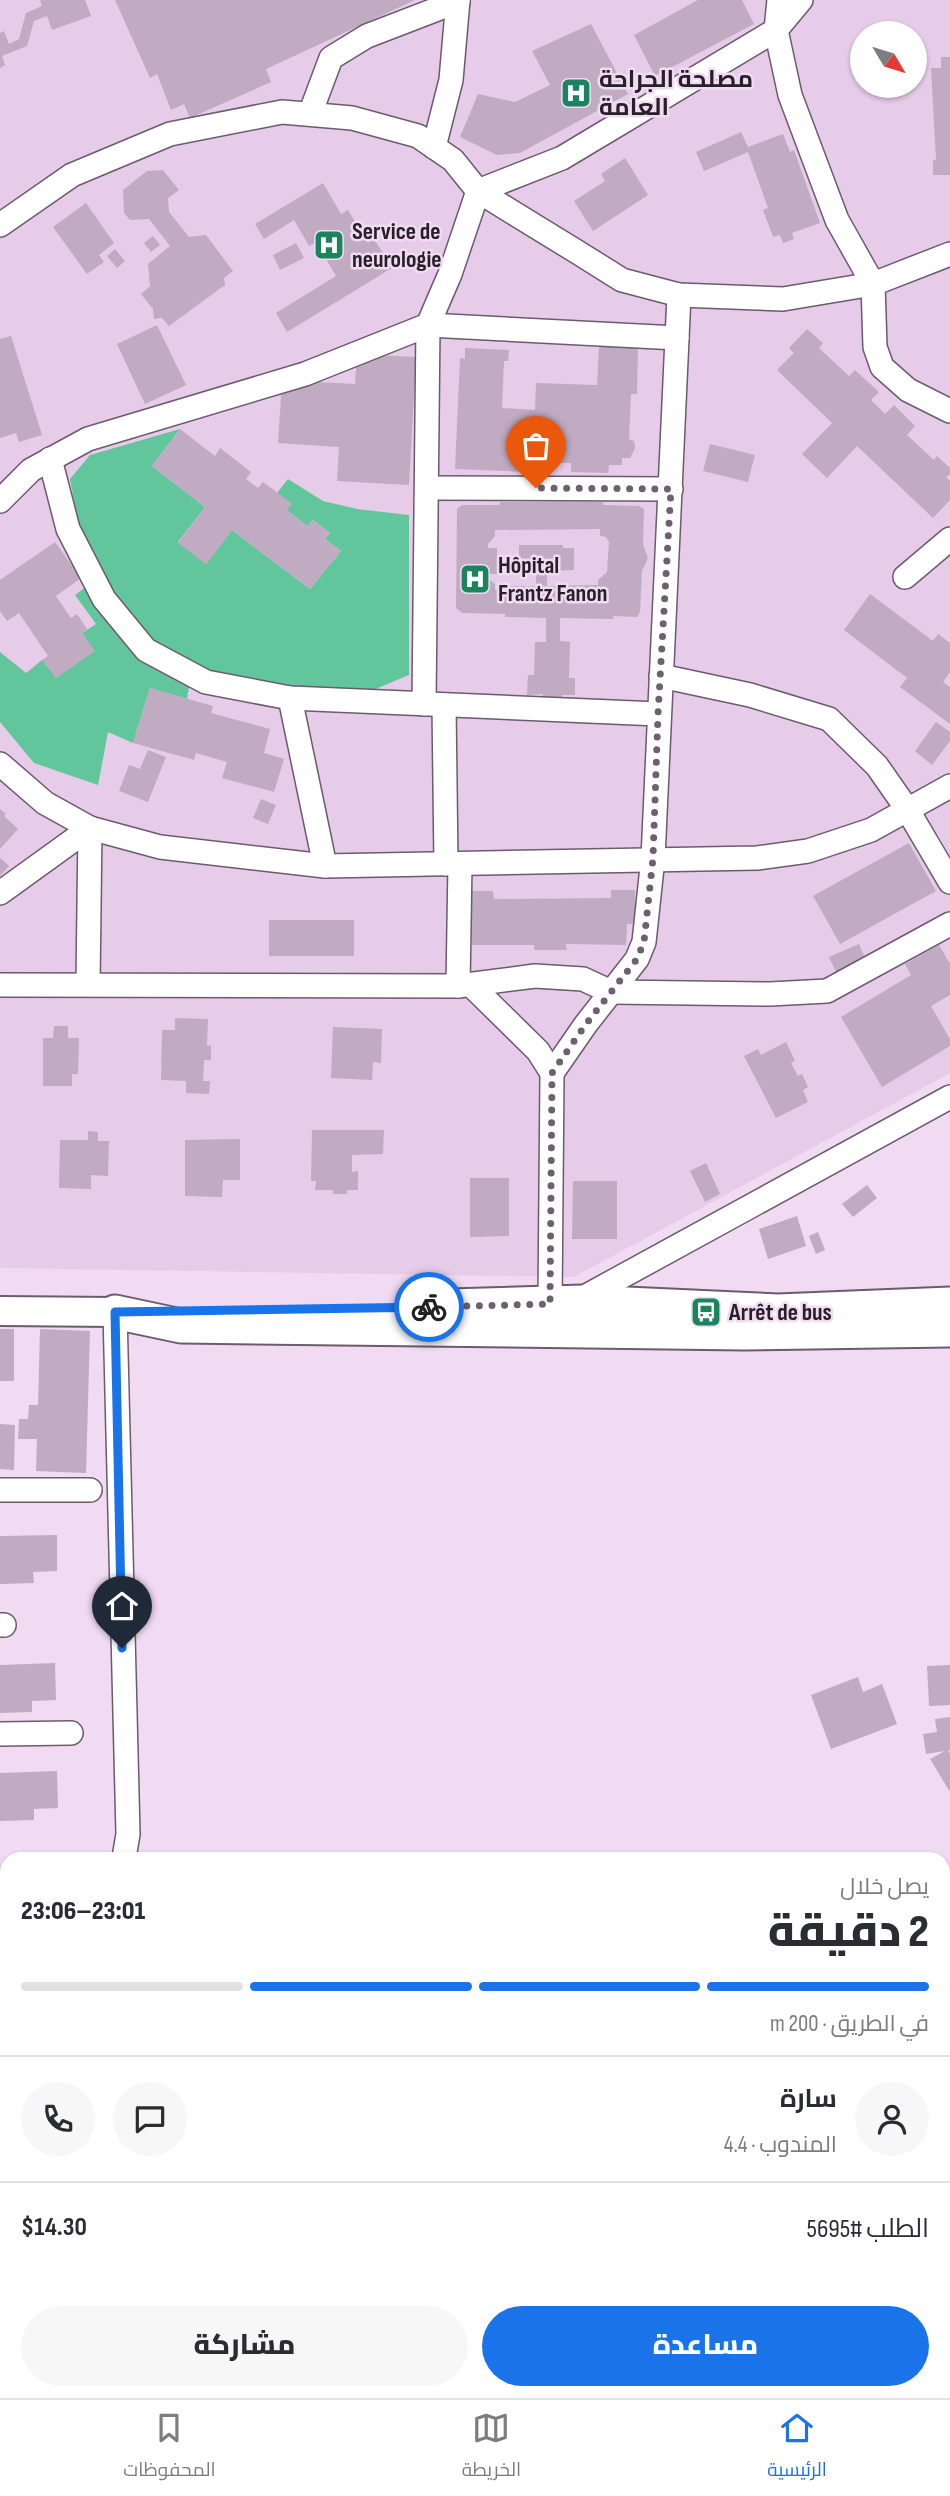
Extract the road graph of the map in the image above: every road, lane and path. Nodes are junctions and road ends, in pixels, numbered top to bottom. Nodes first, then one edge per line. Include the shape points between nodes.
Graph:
1 (779, 0) edge
2 (801, 0) edge
3 (458, 1) edge
4 (776, 30) junction
5 (310, 114) junction
6 (435, 147) junction
7 (478, 191) junction
8 (0, 225) edge
9 (950, 254) edge
10 (873, 284) junction
11 (679, 295) junction
12 (428, 325) junction
13 (677, 338) junction
14 (950, 411) edge
15 (50, 459) junction
16 (428, 488) junction
17 (671, 489) junction
18 (0, 501) edge
19 (950, 539) edge
20 (905, 577) dead end
21 (661, 676) junction
22 (290, 698) junction
23 (434, 705) junction
24 (658, 714) junction
25 (0, 764) edge
26 (950, 786) edge
27 (907, 809) junction
28 (90, 828) junction
29 (653, 858) junction
30 (453, 864) junction
31 (325, 866) junction
32 (950, 882) edge
33 (0, 893) edge
34 (950, 924) edge
35 (88, 984) junction
36 (0, 985) edge
37 (465, 985) junction
38 (611, 992) junction
39 (552, 1073) junction
40 (950, 1097) edge
41 (550, 1304) junction
42 (950, 1304) edge
43 (0, 1311) edge
44 (115, 1312) junction
45 (578, 1317) junction
46 (950, 1330) edge
47 (0, 1490) edge
48 (90, 1490) dead end
49 (71, 1733) dead end
50 (0, 1734) edge
51 (125, 1852) edge

1 - 4 street
2 - 4 street
3 - 5 street via 366,36 331,58
3 - 6 street via 450,80
4 - 7 street via 562,158
4 - 10 street via 790,95 837,220
5 - 6 street via 352,118 418,136
5 - 8 street via 282,112 170,134 72,175
6 - 7 street via 453,160
7 - 11 street via 622,280
7 - 12 street
9 - 10 street
10 - 11 street via 783,299
10 - 14 street via 875,347 882,368 908,390
11 - 13 street
12 - 13 street
12 - 15 street via 305,374 88,439
12 - 16 street
13 - 17 street
15 - 18 street via 31,470
15 - 22 street via 68,529 104,598 146,650 206,682
16 - 17 street
16 - 23 street
17 - 21 street
19 - 20 street
21 - 24 street
21 - 27 street via 750,695 829,719 877,766
22 - 23 street
22 - 31 street
23 - 24 street
23 - 30 street
24 - 29 street
25 - 28 street via 45,803
26 - 27 street
27 - 29 street via 871,830 808,851 757,858
27 - 32 street
28 - 31 street via 160,847
28 - 33 street
28 - 35 street
29 - 30 street
29 - 38 street via 644,942 637,959
30 - 31 street
30 - 37 street
34 - 38 street via 827,991
35 - 36 street
35 - 37 street
37 - 38 street via 535,976 583,979
37 - 39 street via 538,1051
38 - 39 street
39 - 41 street
40 - 45 street via 590,1294
41 - 44 highway
41 - 45 highway
42 - 45 highway
43 - 44 main road
44 - 45 highway via 181,1326
44 - 51 street
45 - 46 highway via 756,1333
47 - 48 street
49 - 50 street

